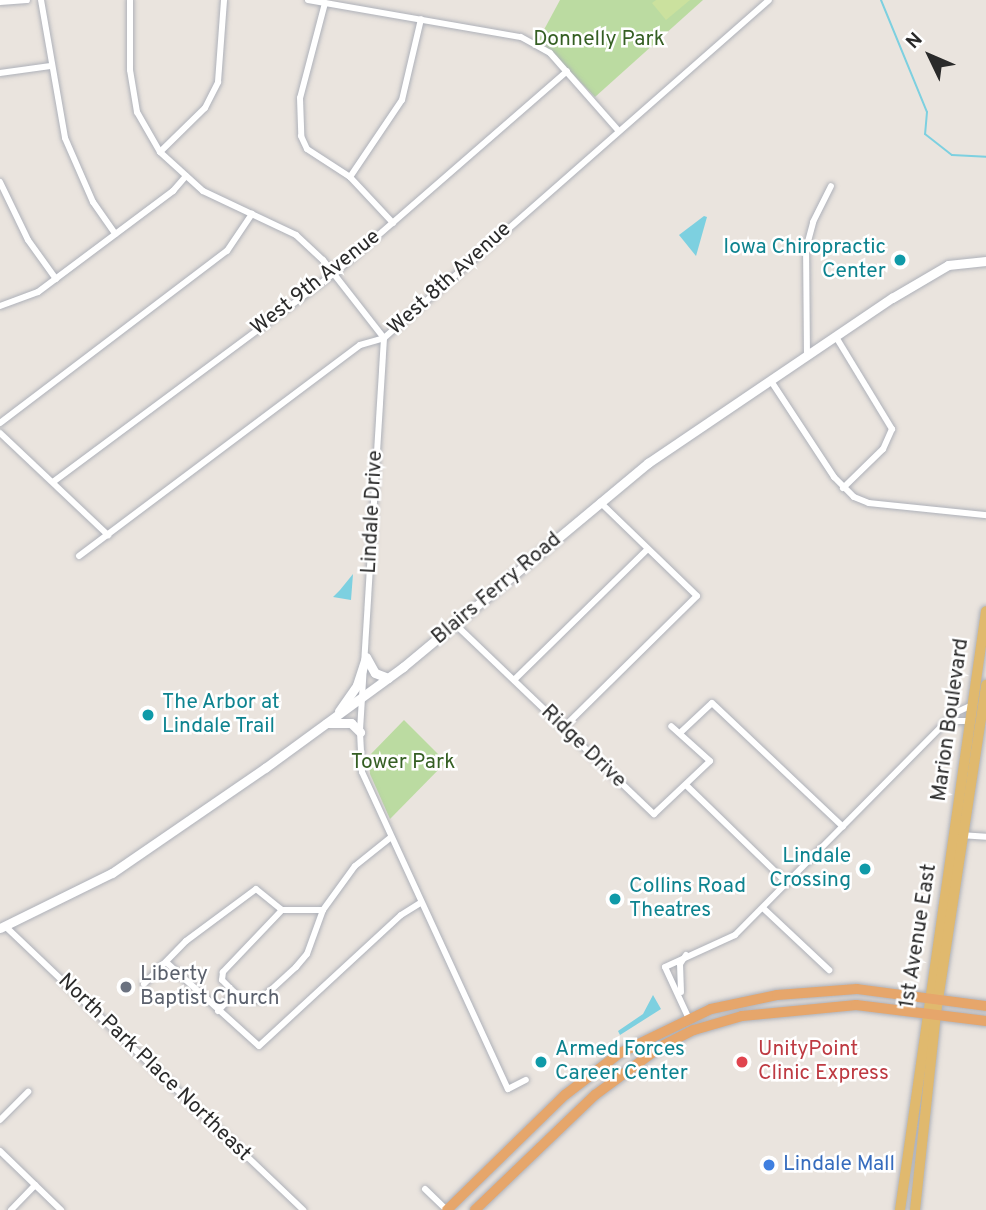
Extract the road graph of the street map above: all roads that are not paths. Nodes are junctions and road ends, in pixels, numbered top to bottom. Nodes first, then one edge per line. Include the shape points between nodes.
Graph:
1 (27, 0) edge
2 (41, 0) edge
3 (130, 0) edge
4 (225, 0) edge
5 (308, 0) edge
6 (769, 0) edge
7 (0, 2) edge
8 (325, 3) junction
9 (421, 19) junction
10 (51, 66) junction
11 (567, 71) junction
12 (0, 74) edge
13 (618, 130) junction
14 (160, 152) junction
15 (186, 176) junction
16 (350, 177) junction
17 (0, 182) edge
18 (831, 187) dead end
19 (252, 214) junction
20 (393, 223) junction
21 (115, 234) junction
22 (986, 261) edge
23 (332, 272) junction
24 (56, 279) junction
25 (0, 306) edge
26 (384, 338) junction
27 (836, 338) junction
28 (807, 357) junction
29 (771, 381) junction
30 (0, 423) edge
31 (0, 433) edge
32 (53, 482) junction
33 (843, 488) junction
34 (600, 502) junction
35 (986, 515) edge
36 (108, 535) junction
37 (648, 549) junction
38 (79, 556) dead end
39 (986, 611) edge
40 (456, 625) junction
41 (985, 629) edge
42 (366, 656) junction
43 (388, 678) junction
44 (514, 680) junction
45 (986, 685) edge
46 (363, 696) junction
47 (978, 704) junction
48 (331, 720) junction
49 (971, 721) junction
50 (671, 726) dead end
51 (943, 726) junction
52 (563, 728) junction
53 (360, 732) junction
54 (681, 732) junction
55 (686, 785) junction
56 (843, 827) junction
57 (960, 835) junction
58 (986, 837) edge
59 (390, 838) junction
60 (788, 883) junction
61 (420, 903) junction
62 (763, 908) junction
63 (282, 910) junction
64 (323, 910) junction
65 (4, 926) edge
66 (687, 954) junction
67 (166, 962) junction
68 (829, 970) dead end
69 (144, 984) dead end
70 (235, 993) junction
71 (680, 994) junction
72 (934, 997) junction
73 (986, 1006) edge
74 (218, 1011) junction
75 (931, 1013) junction
76 (690, 1019) junction
77 (986, 1021) edge
78 (526, 1080) dead end
79 (27, 1091) dead end
80 (0, 1120) edge
81 (0, 1151) edge
82 (35, 1185) junction
83 (425, 1189) dead end
84 (10, 1210) edge
85 (61, 1210) edge
86 (303, 1210) edge
87 (447, 1210) edge
88 (475, 1210) edge
89 (900, 1210) edge
90 (915, 1210) edge

1 - 7 street
2 - 10 street
3 - 14 street via 130,70 137,112
4 - 14 street via 218,82 205,108
5 - 8 street
6 - 13 street, West 8th Avenue
8 - 9 street
8 - 16 street via 300,98 301,136 307,149
9 - 11 street via 521,37 550,53
9 - 16 street via 402,100
10 - 12 street
10 - 21 street via 57,110 77,170
11 - 13 street
11 - 20 street, West 9th Avenue
13 - 26 street, West 8th Avenue
14 - 15 street
15 - 19 street via 226,204
15 - 21 street
16 - 20 street
17 - 24 street via 28,240
18 - 28 street via 813,222 806,249
19 - 23 street via 296,236
19 - 30 street via 228,251
20 - 23 street, West 9th Avenue
21 - 24 street
22 - 27 main road, Blairs Ferry Road via 948,265 923,277
23 - 26 street
23 - 32 street, West 9th Avenue
24 - 25 street via 38,292
26 - 36 street, West 8th Avenue via 360,345
26 - 42 street, Lindale Drive
27 - 28 main road, Blairs Ferry Road
27 - 33 street via 892,429 883,449
28 - 29 main road, Blairs Ferry Road
29 - 33 street
29 - 34 main road, Blairs Ferry Road via 648,463
31 - 32 street
32 - 36 street
33 - 35 street via 869,503
34 - 37 street
34 - 40 main road, Blairs Ferry Road
36 - 38 street, West 8th Avenue
37 - 44 street
37 - 52 street via 697,596
39 - 41 main road, Marion Boulevard
40 - 43 main road, Blairs Ferry Road
40 - 44 street, Ridge Drive
41 - 47 main road, Marion Boulevard
42 - 43 main road via 375,673
42 - 46 street, Lindale Drive
42 - 48 main road via 357,685
43 - 46 main road, Blairs Ferry Road
44 - 52 street, Ridge Drive
45 - 47 main road, Marion Boulevard
46 - 48 main road, Blairs Ferry Road
46 - 53 street, Lindale Drive
47 - 49 main road, Marion Boulevard
47 - 51 street
47 - 57 main road, Marion Boulevard
48 - 53 main road via 351,723
48 - 65 main road, Blairs Ferry Road via 112,873
49 - 51 street via 956,718
49 - 57 main road, Marion Boulevard
50 - 54 street
51 - 56 street
52 - 55 street, Ridge Drive via 654,814
53 - 59 street, Lindale Drive via 366,785
54 - 55 street, Ridge Drive via 710,761
54 - 56 street via 708,705 715,705
55 - 60 street
56 - 60 street
57 - 58 street
57 - 72 main road, 1st Avenue East
59 - 61 street, Lindale Drive
59 - 64 street via 355,866
60 - 62 street
61 - 74 street via 401,915 266,1043 253,1045
61 - 78 street, Lindale Drive via 508,1089
62 - 66 street via 722,944
62 - 68 street
63 - 64 street
63 - 67 street via 256,889 199,930
63 - 70 street via 227,964 222,980
64 - 70 street via 307,954 287,975 260,1000 250,1002
65 - 86 street, North Park Place Northeast
66 - 71 street via 680,964
66 - 71 street via 665,967
67 - 69 street
67 - 74 street
70 - 74 street
71 - 76 street
72 - 73 highway
72 - 75 main road, 1st Avenue East
72 - 76 highway via 857,989 812,991 742,1001
75 - 77 highway
75 - 88 highway via 856,1005 816,1007 742,1016 694,1030 638,1061 595,1095
75 - 89 main road, 1st Avenue East
75 - 90 main road, 1st Avenue East
76 - 87 highway via 620,1053 565,1095
79 - 80 street
81 - 82 street
82 - 84 street
82 - 85 street
83 - 87 street

